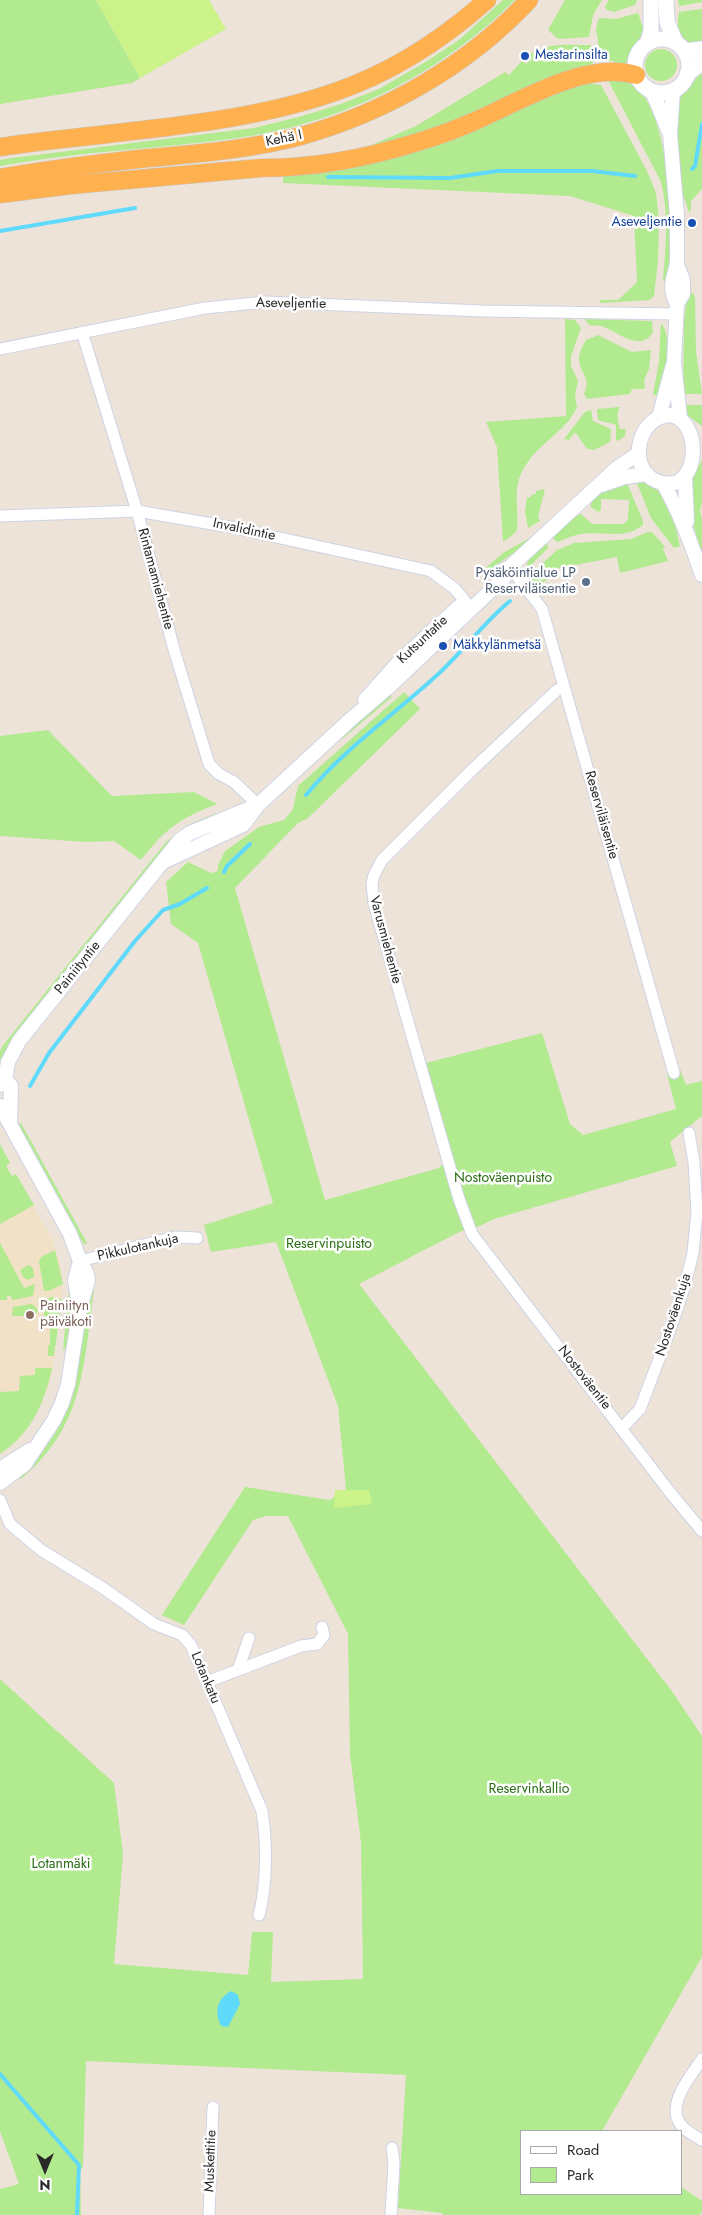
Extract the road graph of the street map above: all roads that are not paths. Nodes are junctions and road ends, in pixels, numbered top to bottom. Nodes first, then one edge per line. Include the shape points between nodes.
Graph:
1 (469, 0) edge
2 (487, 0) edge
3 (529, 0) edge
4 (651, 0) edge
5 (666, 0) edge
6 (446, 33) junction
7 (648, 42) junction
8 (680, 47) junction
9 (702, 49) edge
10 (702, 63) edge
11 (688, 74) junction
12 (636, 76) junction
13 (673, 90) junction
14 (652, 91) junction
15 (670, 134) junction
16 (0, 147) edge
17 (0, 178) edge
18 (0, 194) edge
19 (676, 309) junction
20 (82, 332) junction
21 (0, 349) edge
22 (674, 362) junction
23 (659, 417) junction
24 (690, 424) edge
25 (699, 450) edge
26 (639, 453) junction
27 (647, 474) junction
28 (685, 477) junction
29 (663, 483) junction
30 (599, 486) junction
31 (137, 511) junction
32 (0, 516) edge
33 (688, 533) junction
34 (508, 568) junction
35 (702, 575) edge
36 (468, 604) junction
37 (564, 686) junction
38 (258, 805) junction
39 (674, 1073) dead end
40 (3, 1079) edge
41 (0, 1106) edge
42 (10, 1123) junction
43 (689, 1133) dead end
44 (472, 1234) joint
45 (197, 1238) dead end
46 (80, 1261) junction
47 (622, 1428) junction
48 (35, 1447) junction
49 (0, 1469) edge
50 (0, 1483) edge
51 (0, 1500) edge
52 (700, 1526) edge
53 (322, 1627) dead end
54 (249, 1638) dead end
55 (238, 1670) junction
56 (207, 1682) junction
57 (259, 1915) dead end
58 (702, 2058) edge
59 (213, 2107) dead end
60 (702, 2140) edge
61 (392, 2148) dead end
62 (209, 2215) edge
63 (391, 2215) edge

1 - 6 highway
2 - 6 highway
3 - 17 highway, Kehä I via 476,49 441,75 398,99 345,122 300,136 244,147
4 - 7 main road
5 - 8 main road via 667,22
6 - 16 highway via 407,59 368,78 299,104 244,116
7 - 8 main road via 662,39
7 - 12 main road via 636,56
8 - 9 main road
8 - 11 main road via 688,62
10 - 11 main road
11 - 13 main road
12 - 14 main road
12 - 18 highway via 611,71 567,81 459,128 417,143 351,159
13 - 14 main road
13 - 15 street
14 - 15 street
15 - 19 street via 678,265 683,280 683,294
19 - 20 street, Aseveljentie via 482,310 265,302 205,308
19 - 22 street
20 - 21 street, Aseveljentie
20 - 31 street, Rintamamiehentie
22 - 23 street
22 - 24 street
23 - 24 street via 670,415
23 - 26 street via 644,430
24 - 25 street
25 - 28 street
26 - 27 street
26 - 30 street, Kutsuntatie
27 - 29 street
27 - 30 street, Kutsuntatie via 624,477
28 - 29 street via 674,483
28 - 33 street
29 - 33 street
30 - 34 street, Kutsuntatie
31 - 32 street, Invalidintie
31 - 36 street, Invalidintie via 230,527 431,571 455,589
31 - 38 street, Rintamamiehentie via 209,764
33 - 35 street
34 - 36 street, Kutsuntatie
34 - 37 street, Reserviläisentie via 542,609
36 - 38 street, Kutsuntatie via 385,677 350,720
37 - 39 street, Reserviläisentie
37 - 44 street, Varusmiehentie via 514,730 382,860 372,884 386,948
38 - 40 street, Painiityntie via 243,825 164,862 19,1041
40 - 42 street, Painiityntie via 11,1086
41 - 42 street, Painiityntie
42 - 46 street, Painiityntie via 70,1234
43 - 47 street, Nostoväenkuja via 697,1212 693,1253 670,1330 640,1409
44 - 47 street, Nostoväentie
45 - 46 street, Pikkulotankuja via 175,1237
46 - 48 street, Painiityntie via 88,1280 80,1308 68,1384 54,1420
47 - 52 street, Nostoväentie
48 - 49 street, Painiityntie
48 - 50 street, Painiityntie via 25,1464
51 - 56 street, Lotankatu via 10,1524 41,1550 154,1624 182,1636 191,1645
53 - 55 street via 324,1635 317,1644 301,1646
54 - 55 street
55 - 56 street
56 - 57 street, Lotankatu via 262,1811 264,1887
58 - 60 street via 679,2098 675,2112 681,2126
59 - 62 street, Muskettitie
61 - 63 street

